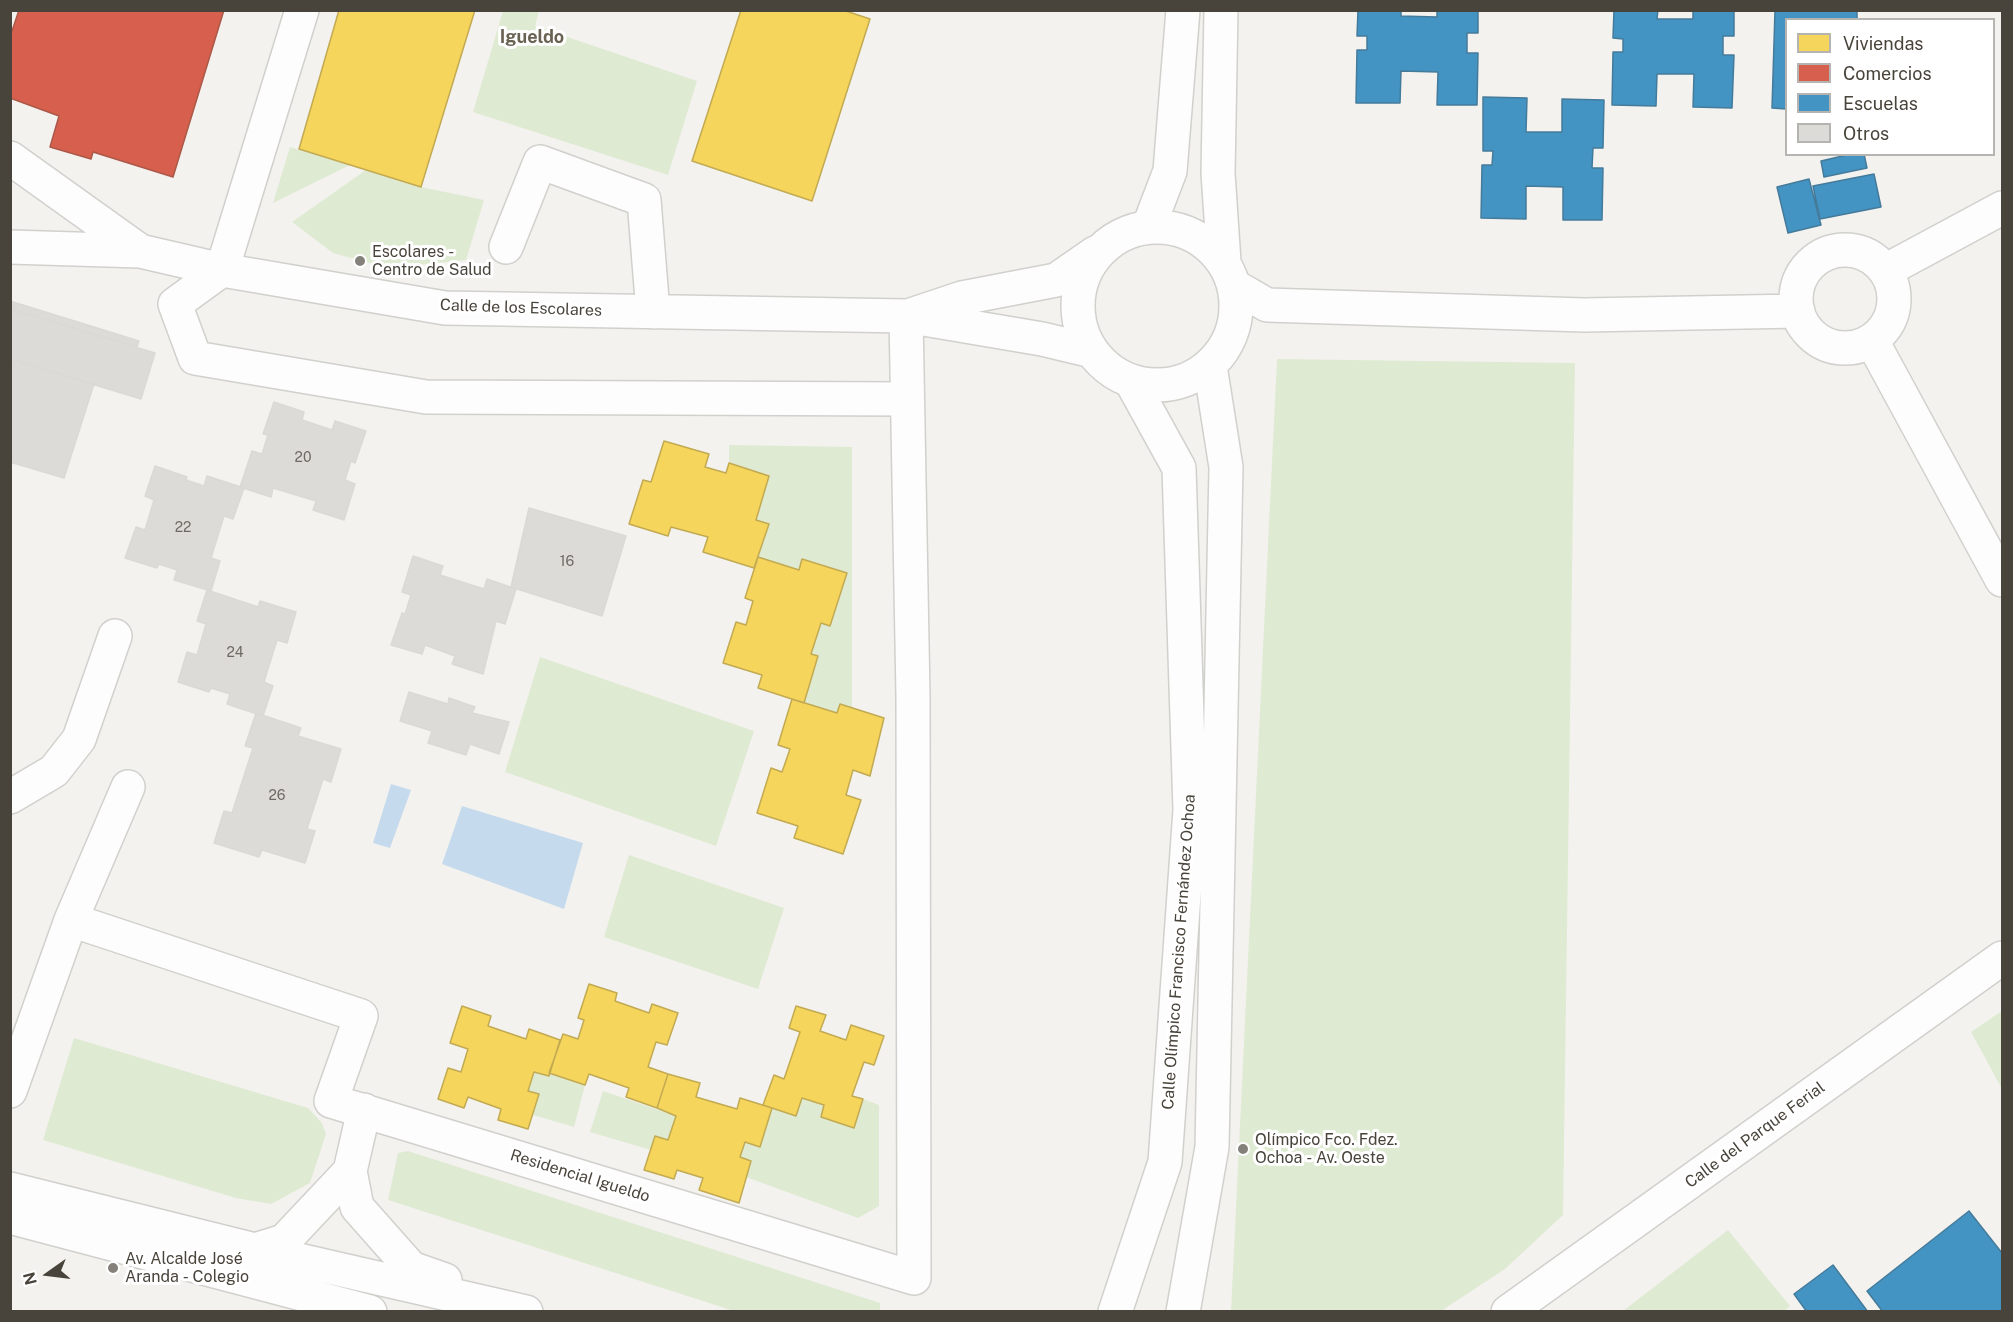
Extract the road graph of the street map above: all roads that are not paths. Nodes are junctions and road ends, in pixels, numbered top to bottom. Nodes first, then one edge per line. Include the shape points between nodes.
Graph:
1 (302, 10) edge
2 (1183, 10) edge
3 (1221, 10) edge
4 (10, 158) edge
5 (2002, 208) edge
6 (1149, 226) junction
7 (506, 247) dead end
8 (10, 248) edge
9 (1100, 250) junction
10 (140, 251) junction
11 (222, 270) junction
12 (1885, 271) junction
13 (1230, 275) junction
14 (1797, 311) junction
15 (653, 312) junction
16 (906, 316) junction
17 (1872, 341) junction
18 (1092, 351) junction
19 (1210, 366) junction
20 (1131, 381) junction
21 (907, 399) junction
22 (2002, 580) edge
23 (115, 636) dead end
24 (128, 787) dead end
25 (10, 797) edge
26 (71, 920) junction
27 (2002, 958) edge
28 (10, 1091) edge
29 (364, 1110) junction
30 (350, 1171) junction
31 (10, 1189) edge
32 (10, 1217) edge
33 (255, 1250) junction
34 (311, 1303) edge
35 (370, 1311) edge
36 (528, 1311) edge
37 (1115, 1311) edge
38 (1183, 1311) edge
39 (1508, 1311) edge

1 - 11 street
2 - 6 street via 1170,171
3 - 13 street via 1218,173
4 - 10 street, Calle de los Escolares
5 - 12 street
6 - 9 street via 1122,234
6 - 13 street via 1179,228 1206,242
7 - 15 street via 540,162 644,200
8 - 10 street, Calle de los Escolares
9 - 16 street, Calle de los Escolares via 1056,280 962,298
9 - 18 street via 1079,289 1082,332
10 - 11 street, Calle de los Escolares
11 - 15 street, Calle de los Escolares via 445,308
11 - 21 street via 175,304 195,358 426,397
12 - 14 street via 1858,252 1826,254 1811,263 1801,278 1796,294
12 - 17 street via 1892,285 1892,315
13 - 14 street via 1267,305 1584,315
13 - 19 street via 1237,316 1228,344
14 - 17 street via 1806,330 1834,348 1856,348
15 - 16 street, Calle de los Escolares
16 - 18 street, Calle de los Escolares
16 - 21 street
17 - 22 street
18 - 20 street via 1109,369
19 - 20 street via 1173,384
19 - 38 street, Calle Olímpico Francisco Fernández Ochoa via 1226,467 1212,1147
20 - 37 street, Calle Olímpico Francisco Fernández Ochoa via 1179,468 1190,810 1165,1162
21 - 29 street, Residencial Igueldo via 913,697 914,1278
23 - 25 street via 79,739 54,771
24 - 26 street
26 - 28 street
26 - 29 street, Residencial Igueldo via 361,1016 331,1101
27 - 39 street, Calle del Parque Ferial
29 - 30 street
30 - 33 street via 284,1241
30 - 36 street via 357,1207 411,1268
31 - 33 street
32 - 34 street
33 - 36 street
34 - 35 street

